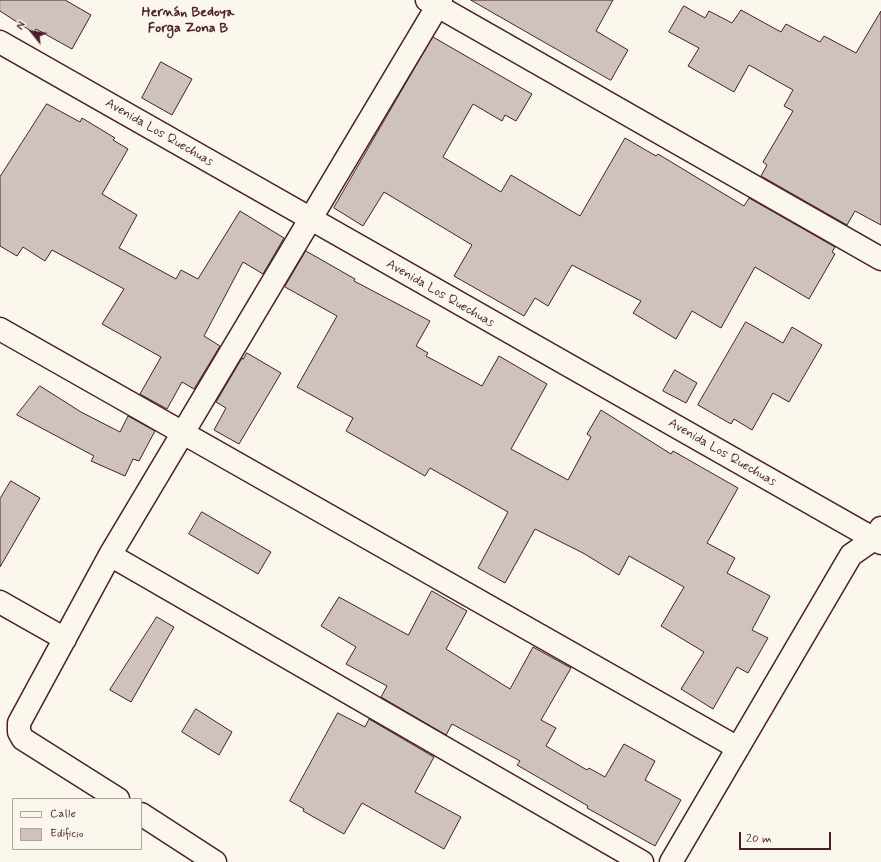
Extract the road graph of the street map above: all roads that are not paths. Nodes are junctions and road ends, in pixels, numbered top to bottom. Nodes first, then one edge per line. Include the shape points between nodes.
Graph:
1 (435, 2) edge
2 (0, 42) edge
3 (310, 220) junction
4 (881, 259) edge
5 (0, 329) edge
6 (181, 433) junction
7 (879, 537) edge
8 (110, 555) junction
9 (0, 602) edge
10 (65, 639) junction
11 (738, 748) junction
12 (116, 798) edge
13 (142, 815) edge
14 (215, 862) edge
15 (642, 862) edge
16 (671, 862) edge

1 - 3 street
1 - 4 street
2 - 3 street, Avenida Los Quechuas
3 - 6 street
3 - 7 street, Avenida Los Quechuas
5 - 6 street
6 - 8 street
6 - 11 street
7 - 11 street via 851,555
8 - 10 street
8 - 15 street
9 - 10 street
10 - 12 street via 19,723 19,732 23,739
11 - 16 street
13 - 14 street

